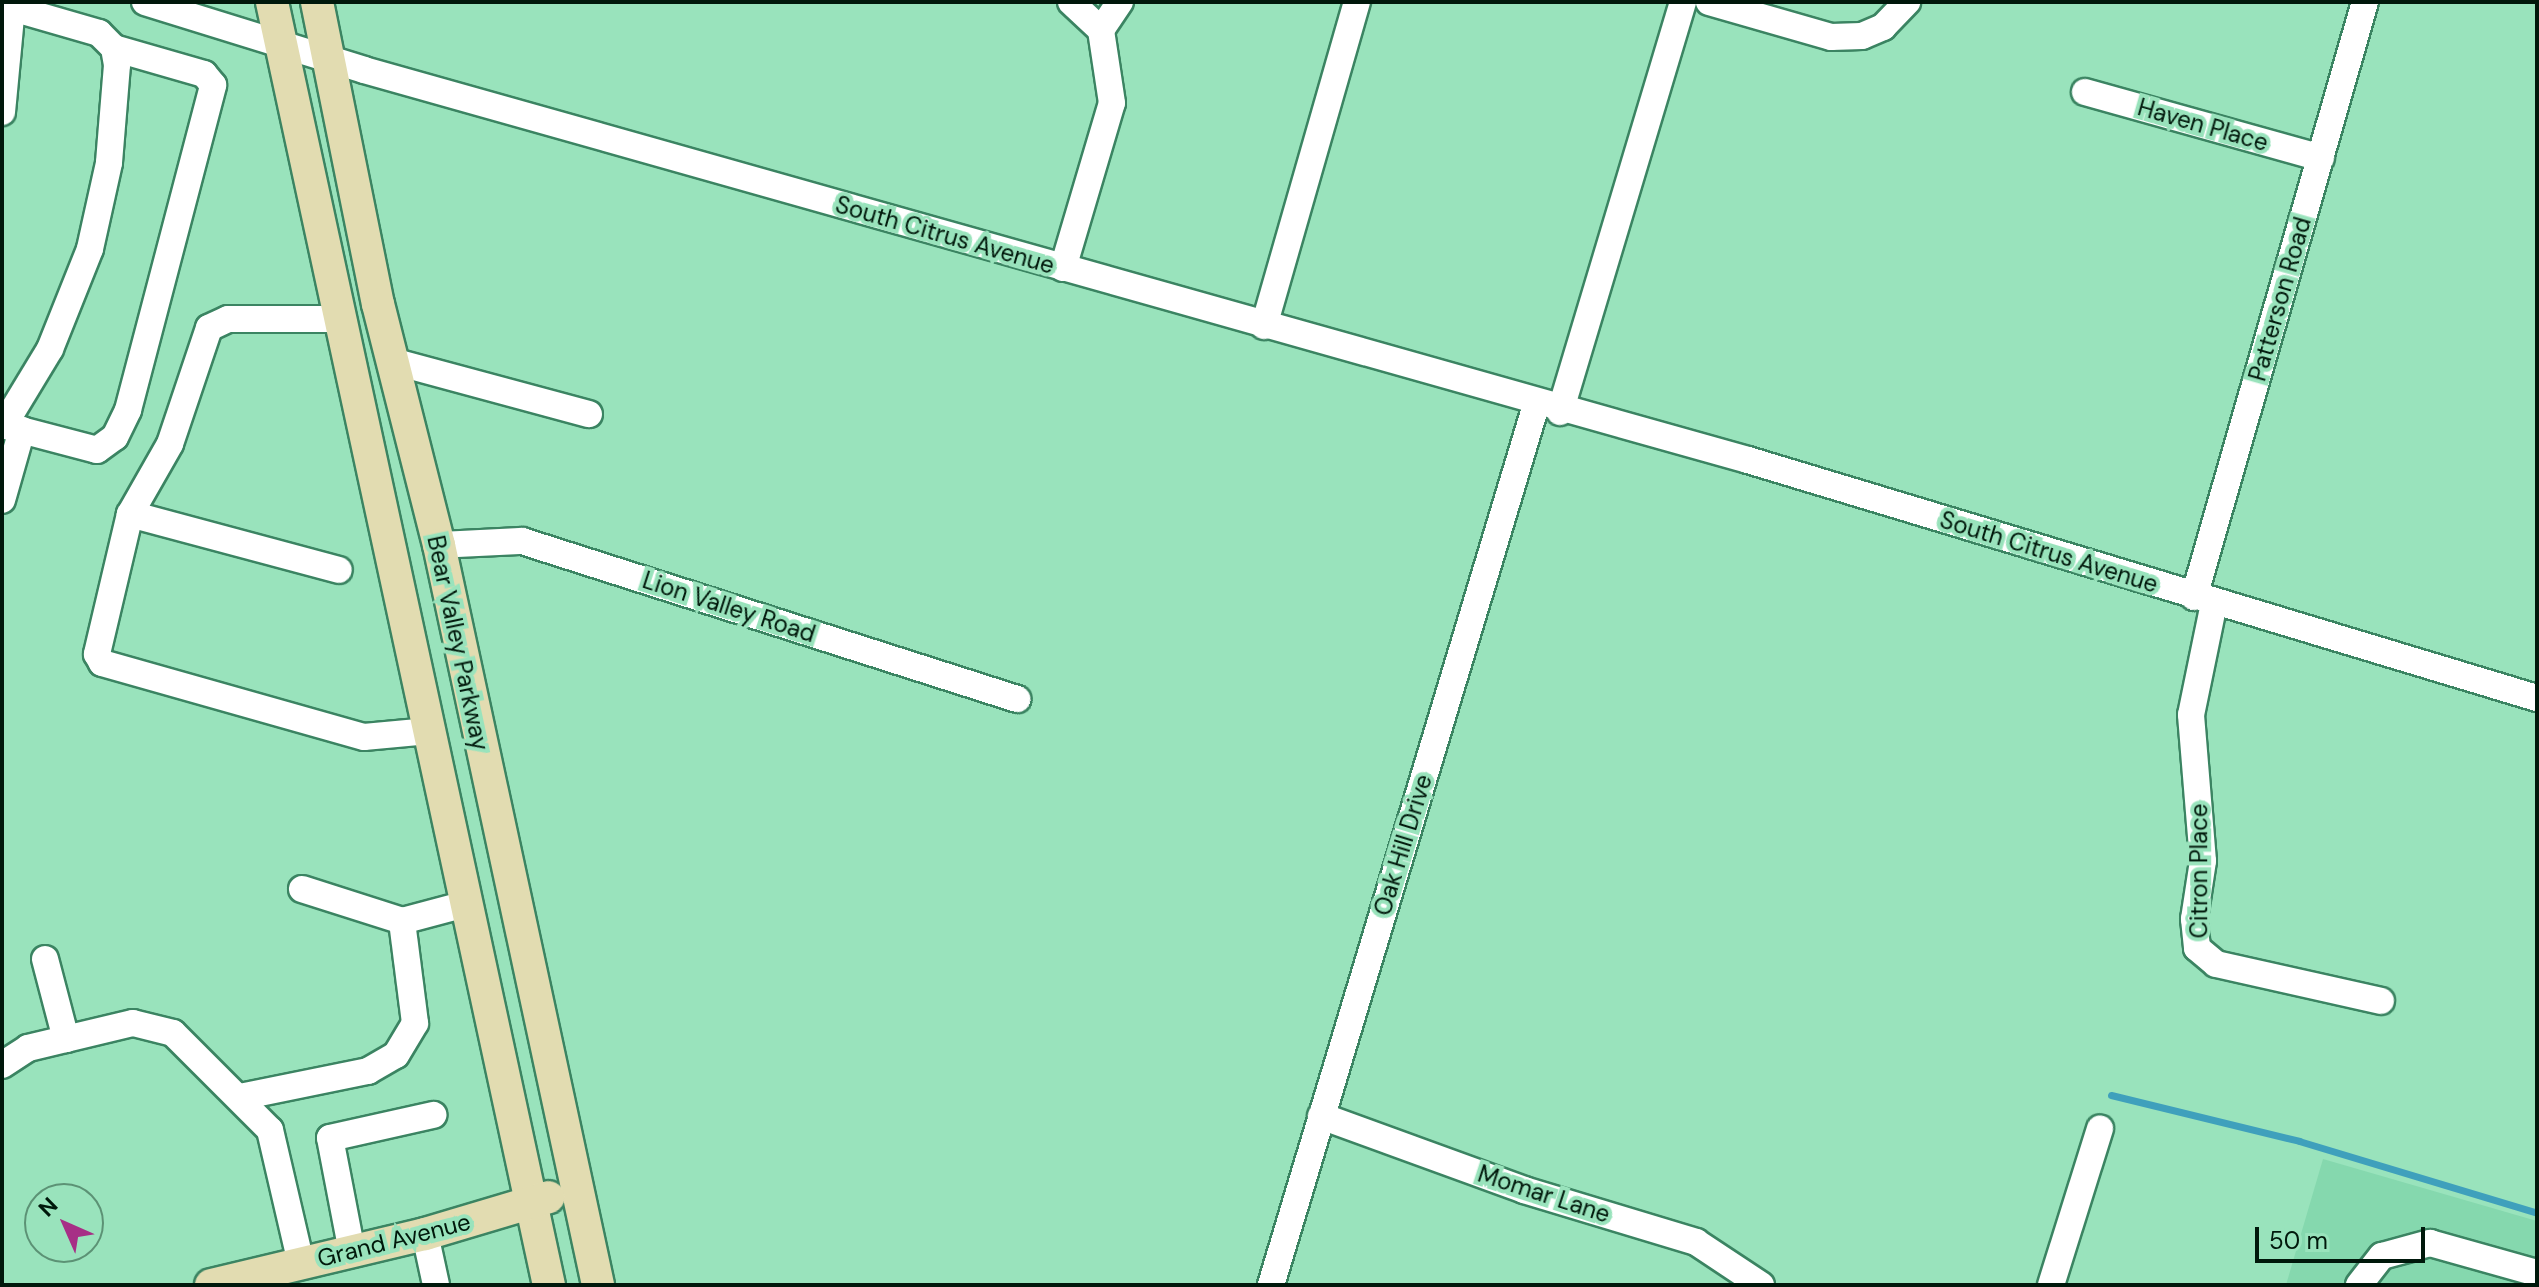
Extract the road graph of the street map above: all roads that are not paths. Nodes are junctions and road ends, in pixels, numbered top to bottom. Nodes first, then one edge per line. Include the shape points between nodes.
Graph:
1 (145, 2) edge
2 (272, 2) edge
3 (317, 2) edge
4 (1071, 2) edge
5 (1120, 2) edge
6 (1357, 2) edge
7 (1683, 2) edge
8 (1709, 2) edge
9 (1907, 2) edge
10 (2365, 2) edge
11 (7, 6) edge
12 (1101, 30) junction
13 (282, 45) junction
14 (114, 48) junction
15 (329, 59) junction
16 (2085, 92) dead end
17 (2, 112) edge
18 (2321, 158) junction
19 (1063, 268) junction
20 (339, 319) junction
21 (1264, 326) junction
22 (392, 361) junction
23 (1548, 408) junction
24 (589, 414) dead end
25 (10, 427) edge
26 (2, 500) edge
27 (130, 514) junction
28 (439, 545) junction
29 (339, 570) dead end
30 (2204, 600) junction
31 (2537, 698) edge
32 (1017, 699) dead end
33 (429, 731) junction
34 (302, 889) dead end
35 (466, 904) junction
36 (402, 921) junction
37 (45, 959) dead end
38 (2381, 1001) dead end
39 (66, 1039) junction
40 (2, 1065) edge
41 (240, 1097) junction
42 (433, 1115) dead end
43 (1321, 1116) junction
44 (2100, 1129) dead end
45 (575, 1189) junction
46 (531, 1202) junction
47 (425, 1234) junction
48 (352, 1252) junction
49 (301, 1263) junction
50 (2537, 1273) edge
51 (211, 1285) edge
52 (436, 1285) edge
53 (549, 1285) edge
54 (598, 1285) edge
55 (1271, 1285) edge
56 (1761, 1285) edge
57 (2051, 1285) edge
58 (2359, 1285) edge

1 - 13 street, South Citrus Avenue
2 - 13 main road, Bear Valley Parkway
3 - 15 main road, Bear Valley Parkway
4 - 12 street
5 - 12 street
6 - 21 street
7 - 23 street
8 - 9 street via 1847,37 1883,27
10 - 18 street, Patterson Road
11 - 14 street via 99,33
11 - 17 street
12 - 19 street via 1112,103
13 - 15 street, South Citrus Avenue
13 - 20 main road, Bear Valley Parkway
14 - 25 street via 109,163 90,249 50,349
14 - 25 street via 204,74 212,96 128,410 115,437 97,450
15 - 19 street, South Citrus Avenue
15 - 22 main road, Bear Valley Parkway
16 - 18 street, Haven Place
18 - 30 street, Patterson Road
19 - 21 street, South Citrus Avenue
20 - 27 street via 228,319 209,328 170,444
20 - 33 main road, Bear Valley Parkway
21 - 23 street, South Citrus Avenue
22 - 24 street
22 - 28 main road, Bear Valley Parkway
23 - 30 street, South Citrus Avenue via 1748,460
23 - 43 street, Oak Hill Drive
25 - 26 street
27 - 29 street
27 - 33 street via 97,654 102,663 364,737
28 - 32 street, Lion Valley Road via 522,541
28 - 45 main road, Bear Valley Parkway
30 - 31 street, South Citrus Avenue
30 - 38 street, Citron Place via 2191,715 2202,846 2197,948 2216,964
33 - 35 main road, Bear Valley Parkway
34 - 36 street
35 - 36 street
35 - 46 main road, Bear Valley Parkway
36 - 41 street via 415,1023 396,1055 368,1071
37 - 39 street
39 - 40 street via 28,1048
39 - 41 street via 133,1023 173,1033
41 - 49 street via 270,1130
42 - 48 street via 330,1138
43 - 55 street, Oak Hill Drive
43 - 56 street, Momar Lane via 1524,1190 1696,1242
44 - 57 street
45 - 46 main road, Grand Avenue
45 - 54 main road, Bear Valley Parkway
46 - 47 main road, Grand Avenue
46 - 53 main road, Bear Valley Parkway
47 - 48 main road, Grand Avenue
47 - 52 street
48 - 49 main road, Grand Avenue
49 - 51 main road, Grand Avenue
50 - 58 street via 2430,1243 2382,1256

